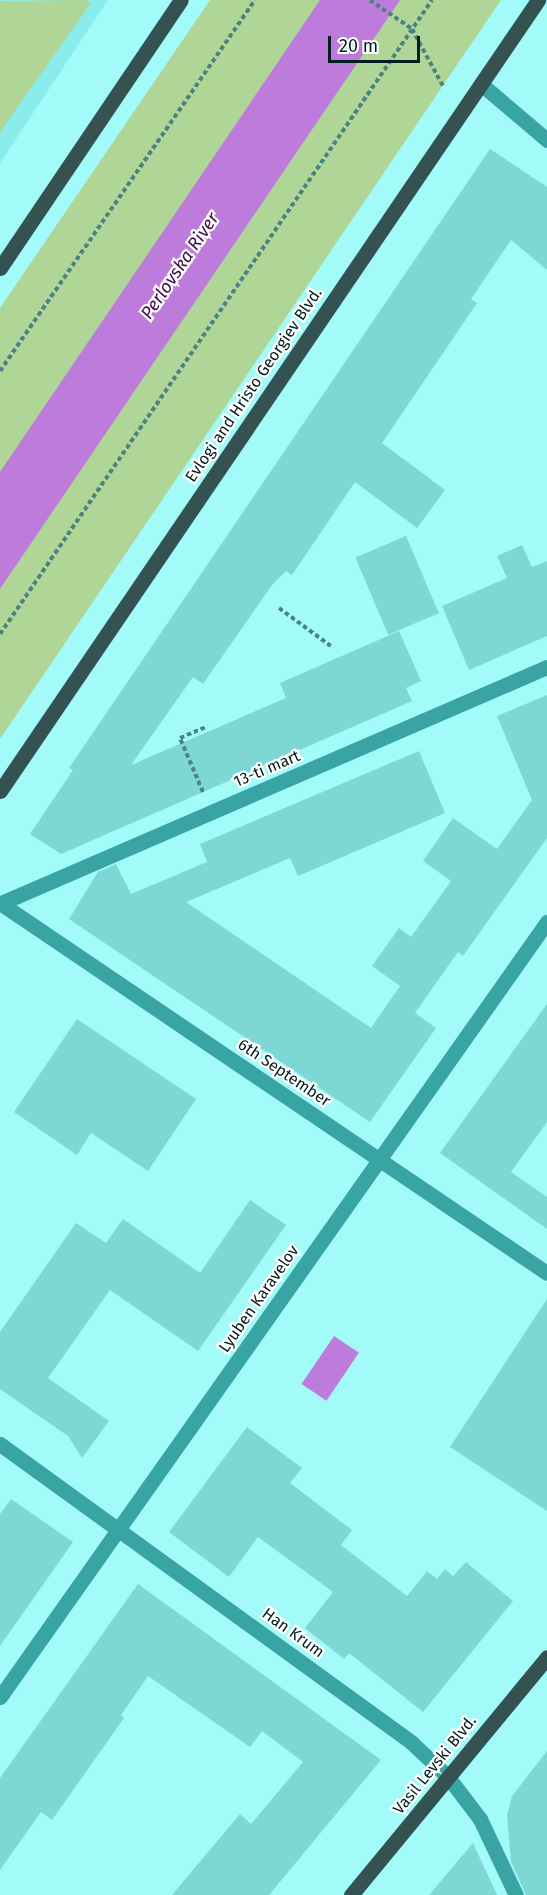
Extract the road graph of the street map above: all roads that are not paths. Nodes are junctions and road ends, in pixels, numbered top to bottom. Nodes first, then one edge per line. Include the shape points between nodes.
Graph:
1 (181, 0) edge
2 (538, 0) edge
3 (481, 84) junction
4 (547, 140) edge
5 (0, 268) edge
6 (547, 667) edge
7 (0, 791) edge
8 (0, 903) edge
9 (547, 922) edge
10 (379, 1158) junction
11 (547, 1273) edge
12 (0, 1444) edge
13 (119, 1528) junction
14 (547, 1657) edge
15 (0, 1697) edge
16 (448, 1778) junction
17 (351, 1895) edge
18 (516, 1895) edge

1 - 5 main road
2 - 3 main road, Evlogi and Hristo Georgiev Blvd.
3 - 4 street
3 - 7 main road, Evlogi and Hristo Georgiev Blvd.
6 - 8 street, 13-ti mart
8 - 10 street, 6th September
9 - 10 street, Lyuben Karavelov
10 - 11 street, 6th September
10 - 13 street, Lyuben Karavelov
12 - 13 street, Han Krum
13 - 15 street, Lyuben Karavelov
13 - 16 street, Han Krum via 411,1742
14 - 16 main road, Vasil Levski Blvd.
16 - 17 main road, Vasil Levski Blvd.
16 - 18 street, Han Krum via 480,1819

